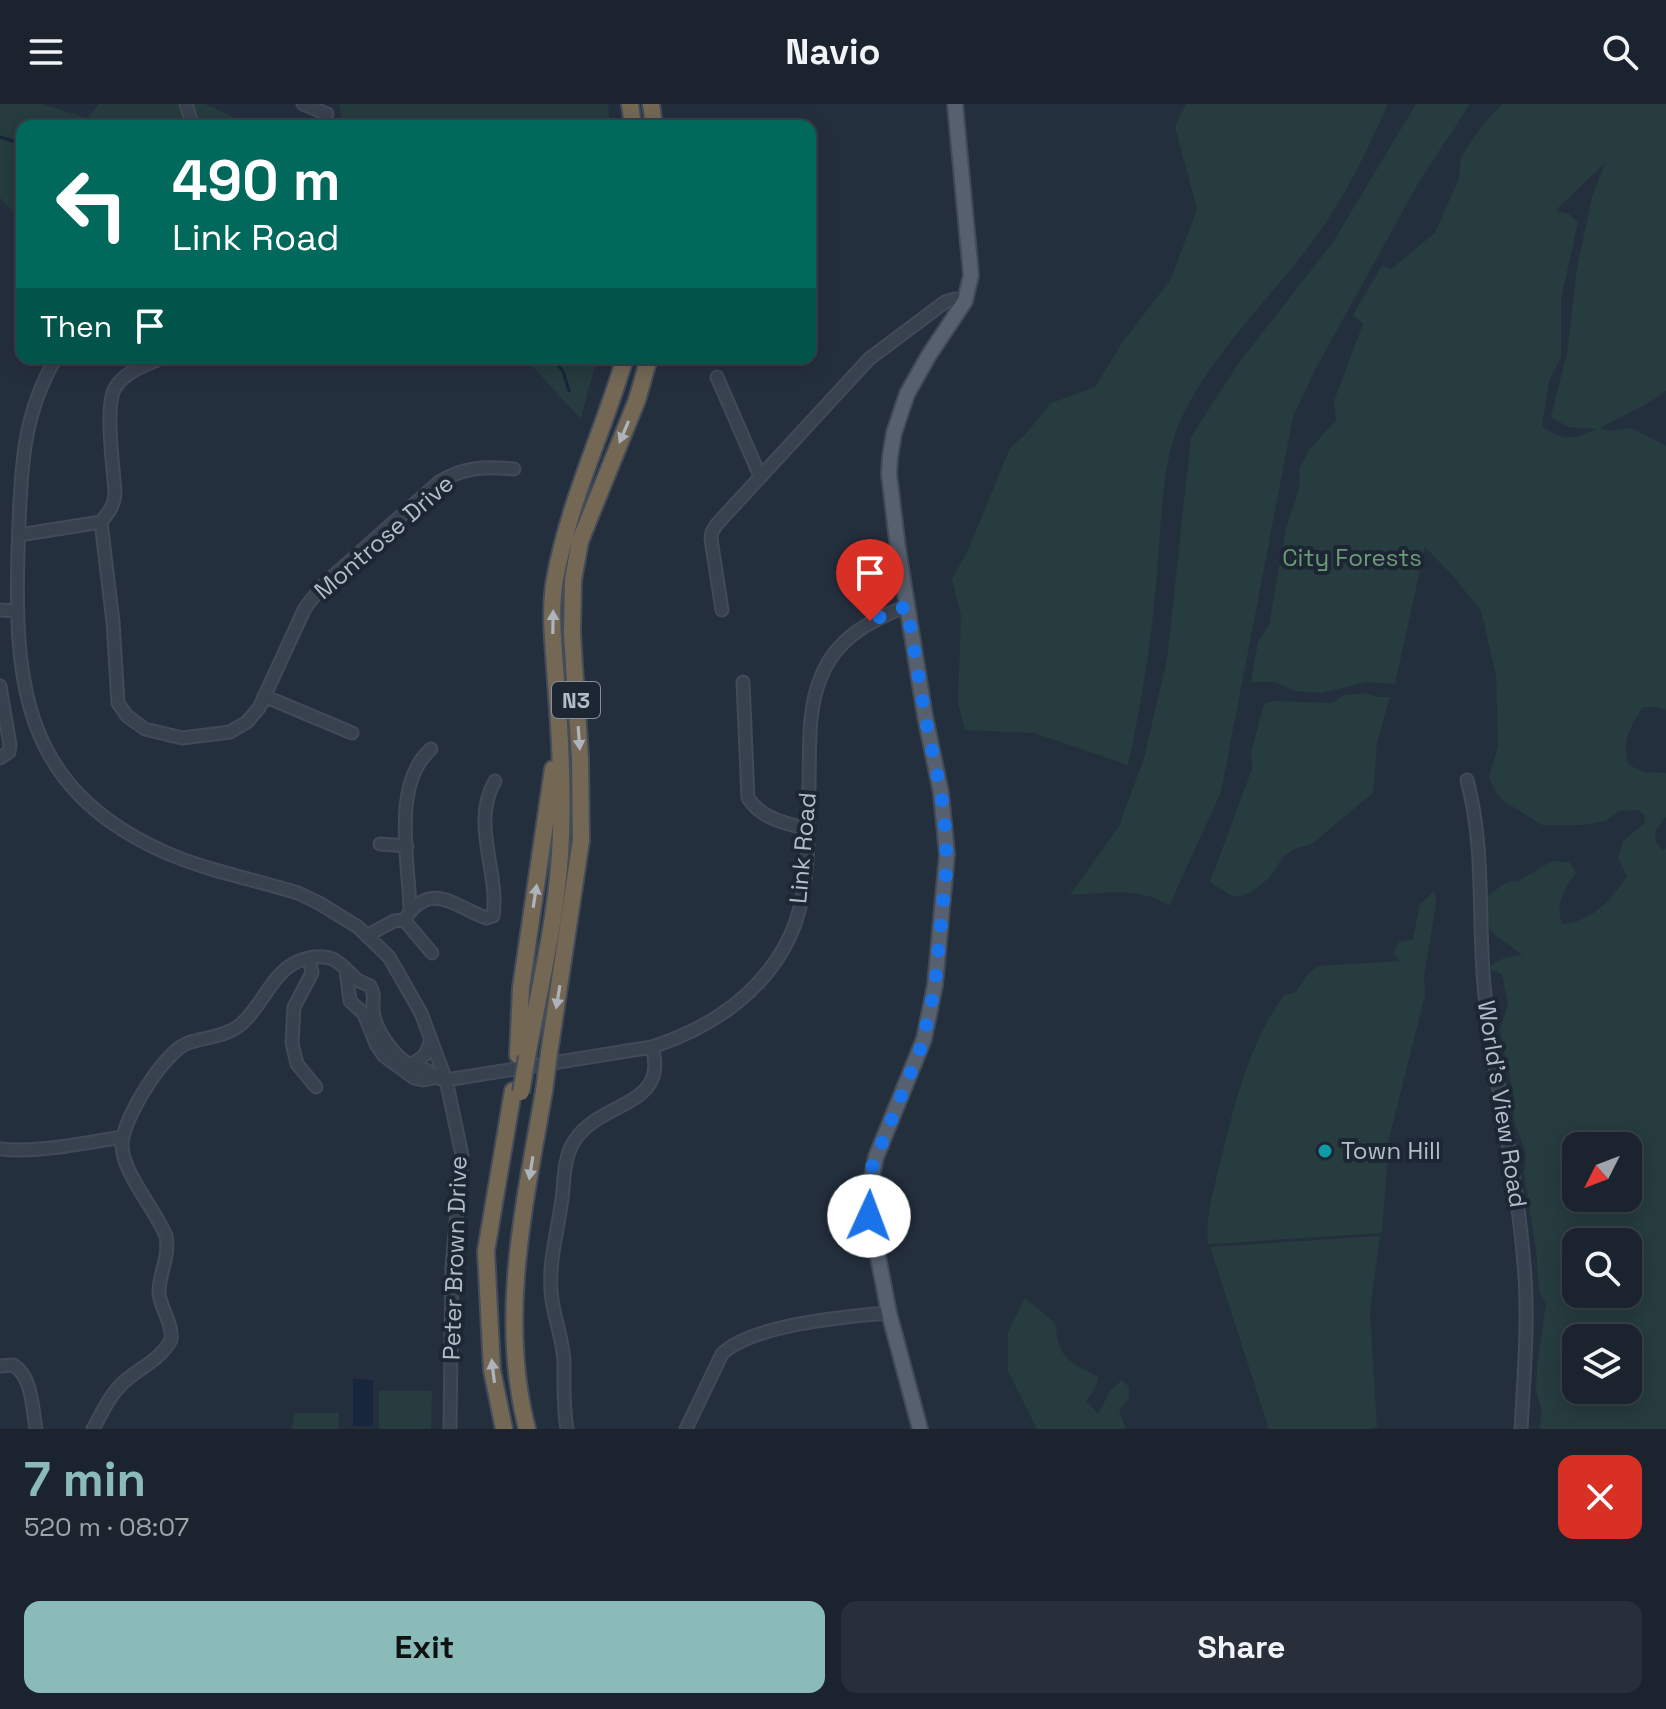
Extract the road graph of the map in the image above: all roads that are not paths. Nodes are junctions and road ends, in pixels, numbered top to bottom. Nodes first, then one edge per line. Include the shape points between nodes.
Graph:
1 (303, 104) edge
2 (955, 104) edge
3 (327, 114) dead end
4 (965, 301) junction
5 (53, 364) edge
6 (149, 364) edge
7 (623, 364) edge
8 (647, 364) edge
9 (717, 377) dead end
10 (514, 469) dead end
11 (760, 476) junction
12 (101, 522) junction
13 (19, 535) junction
14 (907, 606) junction
15 (0, 610) edge
16 (722, 610) dead end
17 (17, 611) junction
18 (743, 682) dead end
19 (0, 686) edge
20 (264, 696) junction
21 (352, 733) dead end
22 (431, 749) dead end
23 (0, 758) edge
24 (1467, 780) dead end
25 (495, 781) dead end
26 (808, 829) junction
27 (380, 844) dead end
28 (407, 846) junction
29 (407, 915) junction
30 (368, 935) junction
31 (432, 953) dead end
32 (309, 958) junction
33 (345, 966) junction
34 (431, 1040) junction
35 (652, 1047) junction
36 (411, 1065) junction
37 (440, 1079) junction
38 (316, 1087) dead end
39 (123, 1137) junction
40 (0, 1149) edge
41 (889, 1313) junction
42 (0, 1366) edge
43 (36, 1429) edge
44 (93, 1429) edge
45 (450, 1429) edge
46 (504, 1429) edge
47 (527, 1429) edge
48 (567, 1429) edge
49 (686, 1429) edge
50 (920, 1429) edge
51 (1521, 1429) edge

1 - 3 street
2 - 4 main road via 971,275
4 - 11 street via 945,302 882,347
4 - 14 main road via 907,394 894,433 889,474
5 - 13 street, Peter Brown Drive via 27,425
6 - 12 street via 115,387 110,410 115,494
46 -> 7 highway, N3, bridge via 492,1370 491,1254 561,837 554,581 578,490
8 -> 47 highway, N3, bridge via 580,541 573,580 581,840 517,1250 516,1367
9 - 11 street
10 - 20 street, Montrose Drive via 488,466 453,474 356,555 305,608
11 - 16 street via 712,532
12 - 13 street
12 - 20 street, Montrose Drive via 118,703 127,716 145,729 182,738 230,732 254,716
13 - 17 street, Peter Brown Drive
14 - 26 street, Link Road via 860,628 821,675 811,723
14 - 41 main road via 947,854 935,985 924,1039 868,1190
15 - 17 street
17 - 30 street, Peter Brown Drive via 29,709 53,761 86,802 126,833 162,851 298,893
18 - 26 street via 748,798 765,816
19 - 23 street via 10,745
20 - 21 street
22 - 28 street via 409,785
24 - 51 street, World's View Road via 1481,863 1486,1005 1524,1268
25 - 29 street via 486,804 485,832 493,916 486,918 434,897
26 - 35 street, Link Road via 795,924 773,963 731,1009 678,1040
27 - 28 street
28 - 29 street
29 - 30 street
29 - 31 street
30 - 34 street, Peter Brown Drive via 408,987
32 - 33 street via 331,958
32 - 38 street via 312,973 294,1007 292,1043 297,1064
32 - 39 street via 284,970 241,1024 187,1044 166,1058
33 - 36 street via 373,989 373,1014 384,1039
33 - 37 street via 349,998 364,1014 384,1056 414,1078
34 - 36 street via 425,1055
34 - 37 street, Peter Brown Drive
35 - 37 street, Link Road
35 - 48 street via 656,1069 651,1085 591,1124 575,1139 565,1164 551,1268
36 - 37 street
37 - 45 street, Peter Brown Drive via 462,1155 452,1268
39 - 40 street
39 - 44 street via 125,1161 166,1236 159,1292 171,1340 115,1392
41 - 49 street via 810,1323 730,1346
41 - 50 main road
42 - 43 street via 13,1365 23,1372

